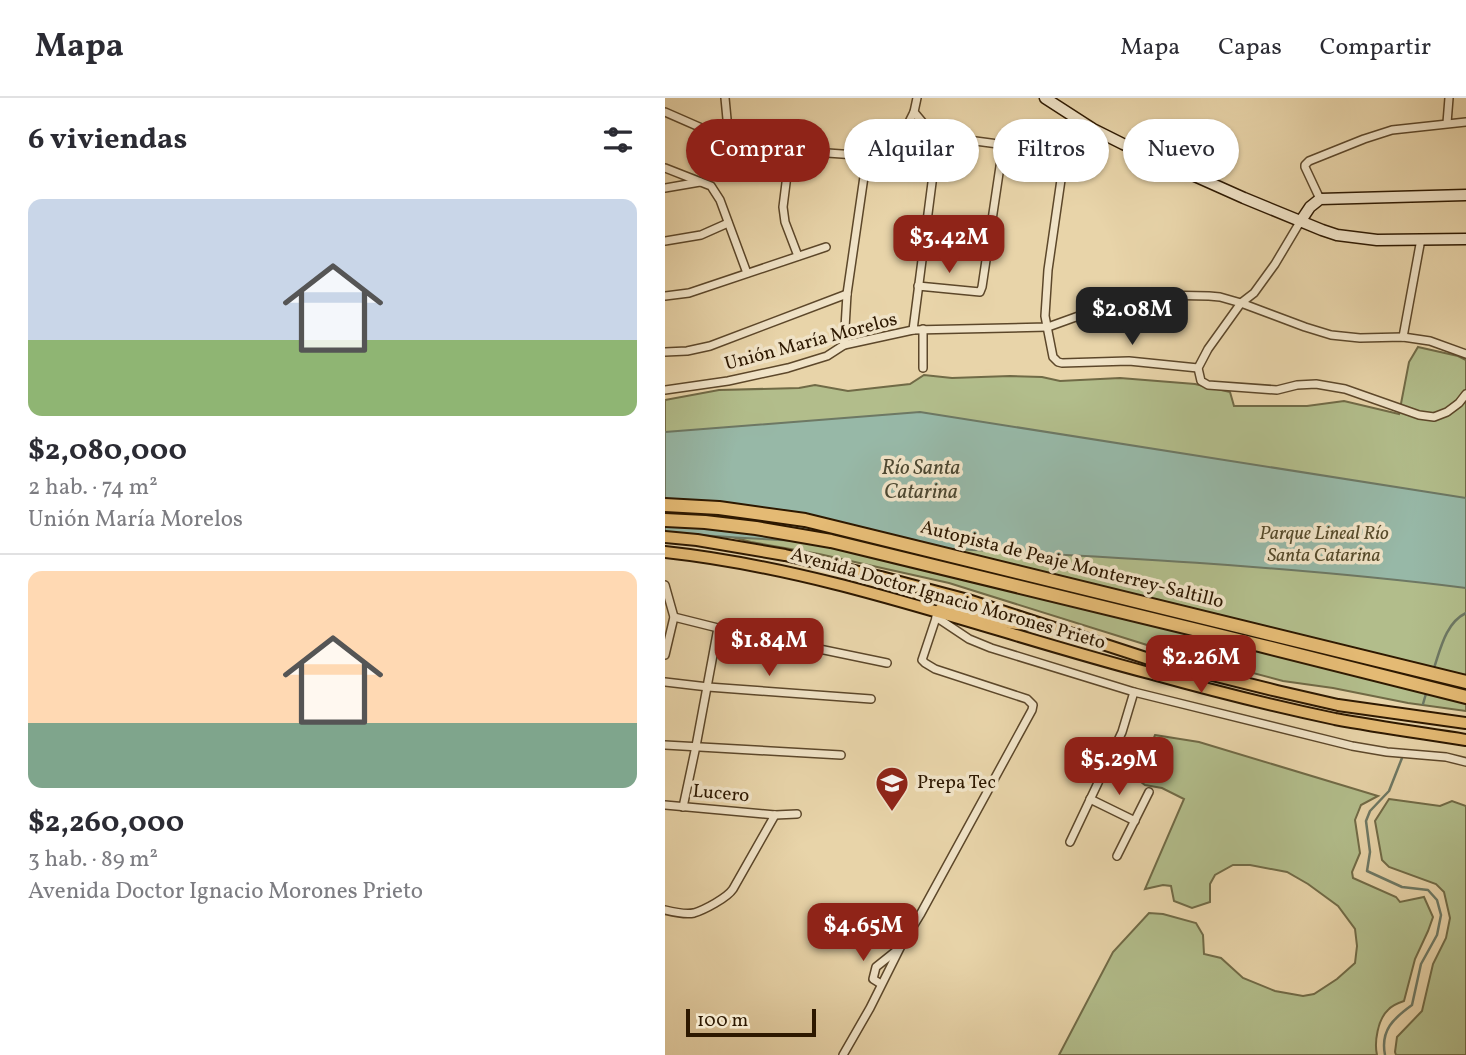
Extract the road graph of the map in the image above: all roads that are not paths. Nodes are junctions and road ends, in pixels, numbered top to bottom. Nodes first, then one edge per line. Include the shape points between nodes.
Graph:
1 (725, 98) edge
2 (917, 98) edge
3 (1045, 98) edge
4 (1449, 98) edge
5 (665, 111) edge
6 (914, 112) junction
7 (1076, 118) junction
8 (727, 119) edge
9 (910, 119) edge
10 (920, 119) edge
11 (686, 121) edge
12 (1466, 122) edge
13 (1447, 123) junction
14 (979, 141) edge
15 (665, 168) edge
16 (686, 176) edge
17 (696, 182) edge
18 (702, 182) edge
19 (786, 182) edge
20 (863, 182) edge
21 (932, 182) edge
22 (665, 188) edge
23 (1466, 195) edge
24 (1321, 199) junction
25 (1300, 222) junction
26 (728, 223) junction
27 (1421, 239) junction
28 (1466, 239) edge
29 (665, 241) edge
30 (826, 247) dead end
31 (798, 256) junction
32 (747, 273) junction
33 (918, 286) junction
34 (847, 294) junction
35 (665, 296) edge
36 (1241, 303) junction
37 (1048, 327) junction
38 (923, 329) junction
39 (913, 330) junction
40 (1403, 337) junction
41 (844, 345) junction
42 (665, 352) edge
43 (1466, 354) edge
44 (1198, 368) junction
45 (923, 369) dead end
46 (665, 390) edge
47 (1466, 394) edge
48 (665, 505) edge
49 (665, 520) edge
50 (665, 537) edge
51 (665, 552) edge
52 (665, 585) edge
53 (937, 614) junction
54 (674, 617) junction
55 (1037, 622) junction
56 (718, 628) junction
57 (666, 644) edge
58 (665, 654) edge
59 (887, 663) dead end
60 (665, 682) edge
61 (1466, 682) edge
62 (708, 687) junction
63 (1134, 692) junction
64 (1466, 697) edge
65 (871, 699) dead end
66 (1466, 723) edge
67 (1466, 740) edge
68 (665, 745) edge
69 (696, 746) junction
70 (841, 755) dead end
71 (1466, 762) edge
72 (1149, 792) dead end
73 (1090, 799) junction
74 (665, 805) edge
75 (683, 807) junction
76 (775, 814) junction
77 (797, 814) dead end
78 (1135, 821) junction
79 (1070, 842) dead end
80 (1118, 856) dead end
81 (665, 910) edge
82 (843, 1055) edge

1 - 8 street
2 - 6 street
3 - 7 street
4 - 13 street
5 - 11 street
6 - 9 street
6 - 10 street
7 - 25 street via 1153,158
7 - 37 street via 1065,152 1053,228 1045,316
12 - 13 street
13 - 24 street via 1392,130 1309,162 1305,170
14 - 33 street via 998,144 1002,153 980,292
15 - 16 street
17 - 22 street
18 - 26 street via 714,190
19 - 31 street via 784,216
20 - 34 street
21 - 33 street
23 - 24 street
24 - 25 street
25 - 27 street via 1337,235
25 - 36 street via 1254,293
26 - 29 street via 701,235
26 - 32 street
27 - 28 street
27 - 40 street
30 - 31 street
31 - 32 street
32 - 35 street via 689,293
33 - 39 street
34 - 41 street
34 - 42 street via 710,346
36 - 37 street, Unión María Morelos via 1209,296 1158,295 1123,300
36 - 40 street, Unión María Morelos via 1331,335
36 - 44 street
37 - 38 street, Unión María Morelos
37 - 44 street via 1052,354 1062,363 1129,361
38 - 39 street, Unión María Morelos
38 - 45 street
39 - 41 street, Unión María Morelos
40 - 43 street, Unión María Morelos
41 - 46 street, Unión María Morelos via 827,356 788,368
44 - 47 street via 1205,384 1277,390 1316,384 1434,417 1447,412
48 - 61 highway, Autopista de Peaje Monterrey-Saltillo via 805,520
49 - 64 highway, Autopista de Peaje Monterrey-Saltillo via 831,541
50 - 55 main road, Avenida Doctor Ignacio Morones Prieto via 785,555 968,600
51 - 53 main road, Avenida Doctor Ignacio Morones Prieto via 783,571
52 - 54 street
53 - 55 main road via 947,605 1023,625
53 - 63 street via 984,646
53 - 67 main road, Avenida Doctor Ignacio Morones Prieto via 1261,702
53 - 82 street via 922,660 925,663 1027,699 1033,708
54 - 56 street
54 - 57 street
55 - 66 main road, Avenida Doctor Ignacio Morones Prieto via 1152,660 1277,691 1338,705
56 - 59 street
56 - 62 street
57 - 58 street
60 - 62 street
62 - 65 street
62 - 69 street
63 - 71 street via 1353,746
63 - 73 street via 1122,732
68 - 69 street
69 - 70 street
69 - 75 street
72 - 78 street
73 - 78 street
73 - 79 street
74 - 75 street, Lucero
75 - 76 street, Lucero
76 - 77 street, Lucero
76 - 81 street via 727,895 694,912
78 - 80 street

